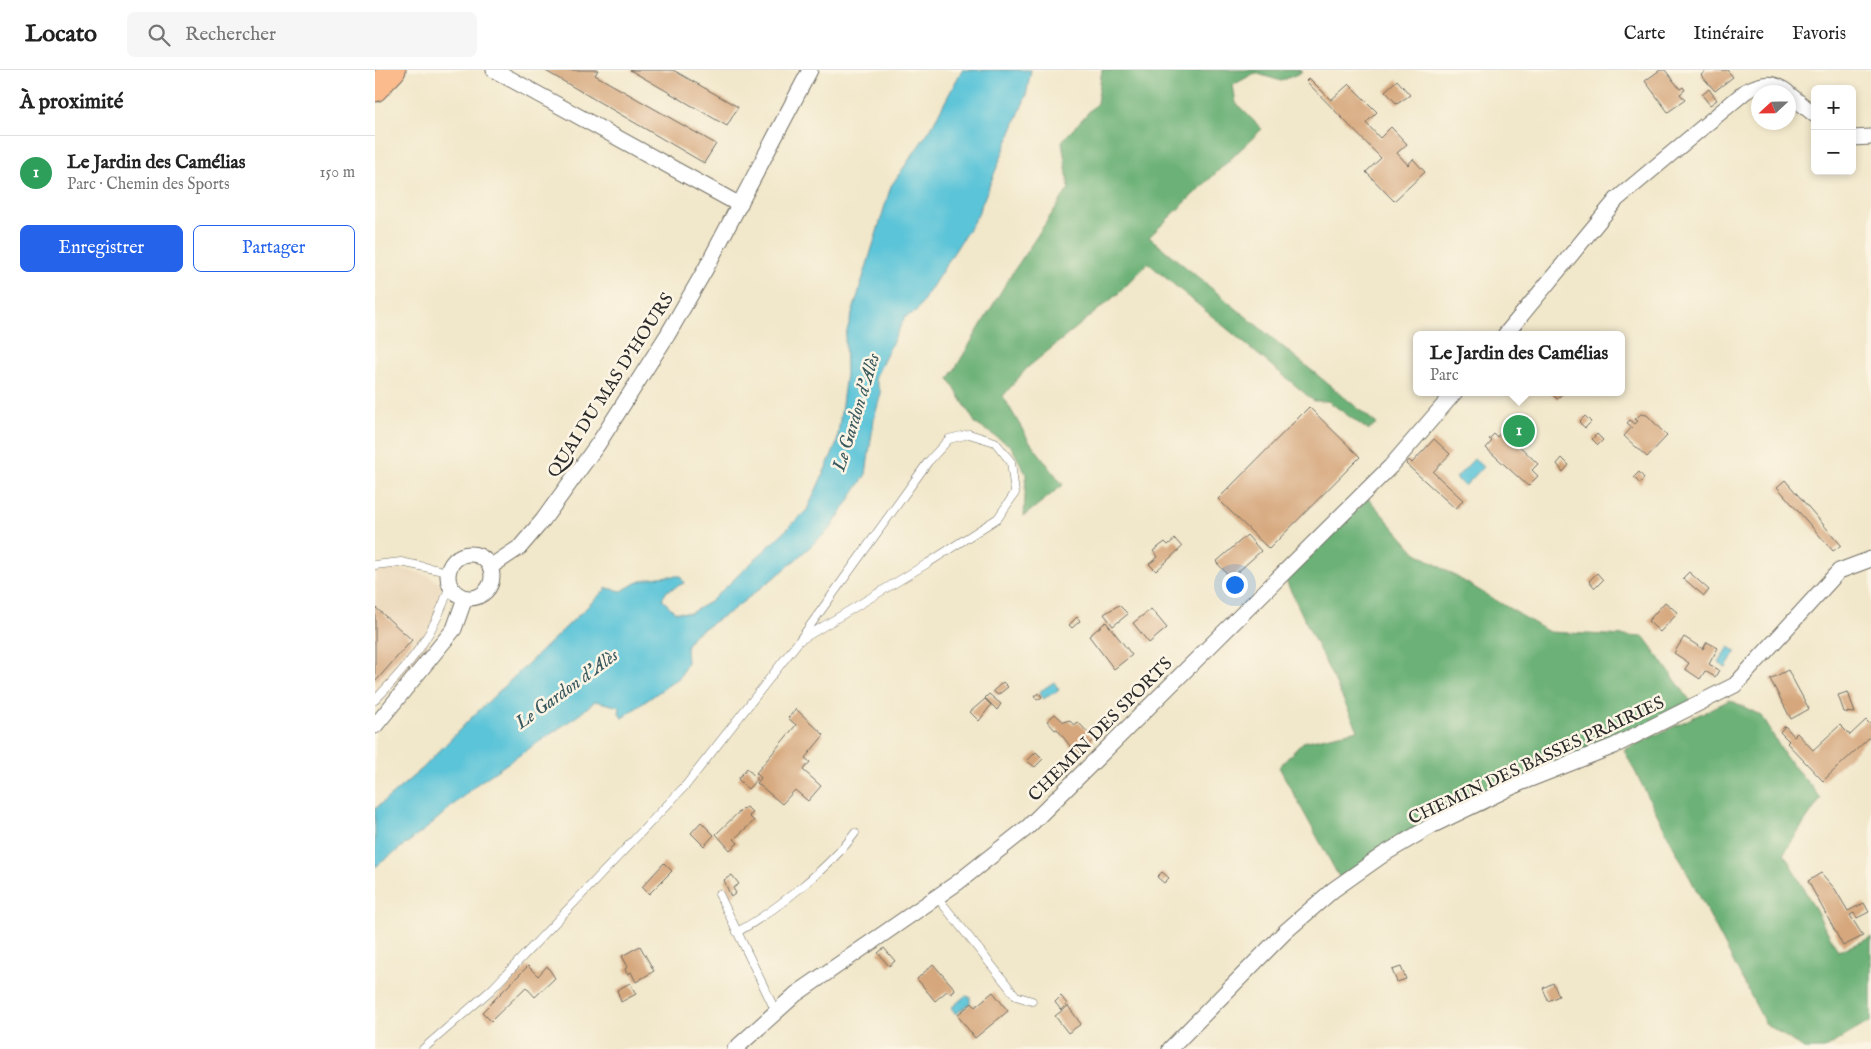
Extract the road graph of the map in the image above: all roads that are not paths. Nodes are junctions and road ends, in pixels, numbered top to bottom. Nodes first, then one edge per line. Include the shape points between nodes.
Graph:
1 (393, 70) edge
2 (494, 70) edge
3 (810, 70) edge
4 (1771, 77) edge
5 (375, 89) edge
6 (1796, 100) edge
7 (1811, 112) edge
8 (1871, 137) edge
9 (1856, 138) edge
10 (740, 205) junction
11 (1508, 331) edge
12 (1452, 396) edge
13 (1871, 559) edge
14 (375, 565) edge
15 (490, 567) junction
16 (449, 579) junction
17 (465, 598) junction
18 (799, 641) junction
19 (375, 700) edge
20 (375, 726) edge
21 (855, 833) dead end
22 (719, 894) dead end
23 (937, 897) junction
24 (737, 932) junction
25 (1032, 1001) dead end
26 (776, 1012) junction
27 (423, 1049) edge
28 (735, 1049) edge
29 (1170, 1049) edge

1 - 5 highway
2 - 10 street
3 - 10 street, QUAI DU MAS D'HOURS
4 - 11 street via 1746,91 1617,199
6 - 7 street
8 - 9 street
10 - 15 street, QUAI DU MAS D'HOURS via 668,334 597,444 520,547
12 - 23 street, CHEMIN DES SPORTS via 1391,466 1028,827
13 - 29 street, CHEMIN DES BASSES PRAIRIES via 1839,571 1735,685 1614,746 1520,783 1433,825 1384,854 1333,890 1286,931
14 - 16 lane via 401,562
15 - 16 street via 481,557 467,554 455,560
15 - 17 street via 492,581 489,588 479,597
16 - 17 street via 453,591
16 - 19 lane via 441,612 427,640
17 - 20 street via 454,629
18 - 18 lane via 928,462 949,439 969,434 995,442 1011,462 1015,493 998,518
18 - 27 lane via 686,785 491,990
21 - 24 lane via 840,854 755,922
22 - 24 lane
23 - 25 lane via 1015,996
23 - 26 street, CHEMIN DES SPORTS via 796,994
24 - 26 lane
26 - 28 street, CHEMIN DES SPORTS

